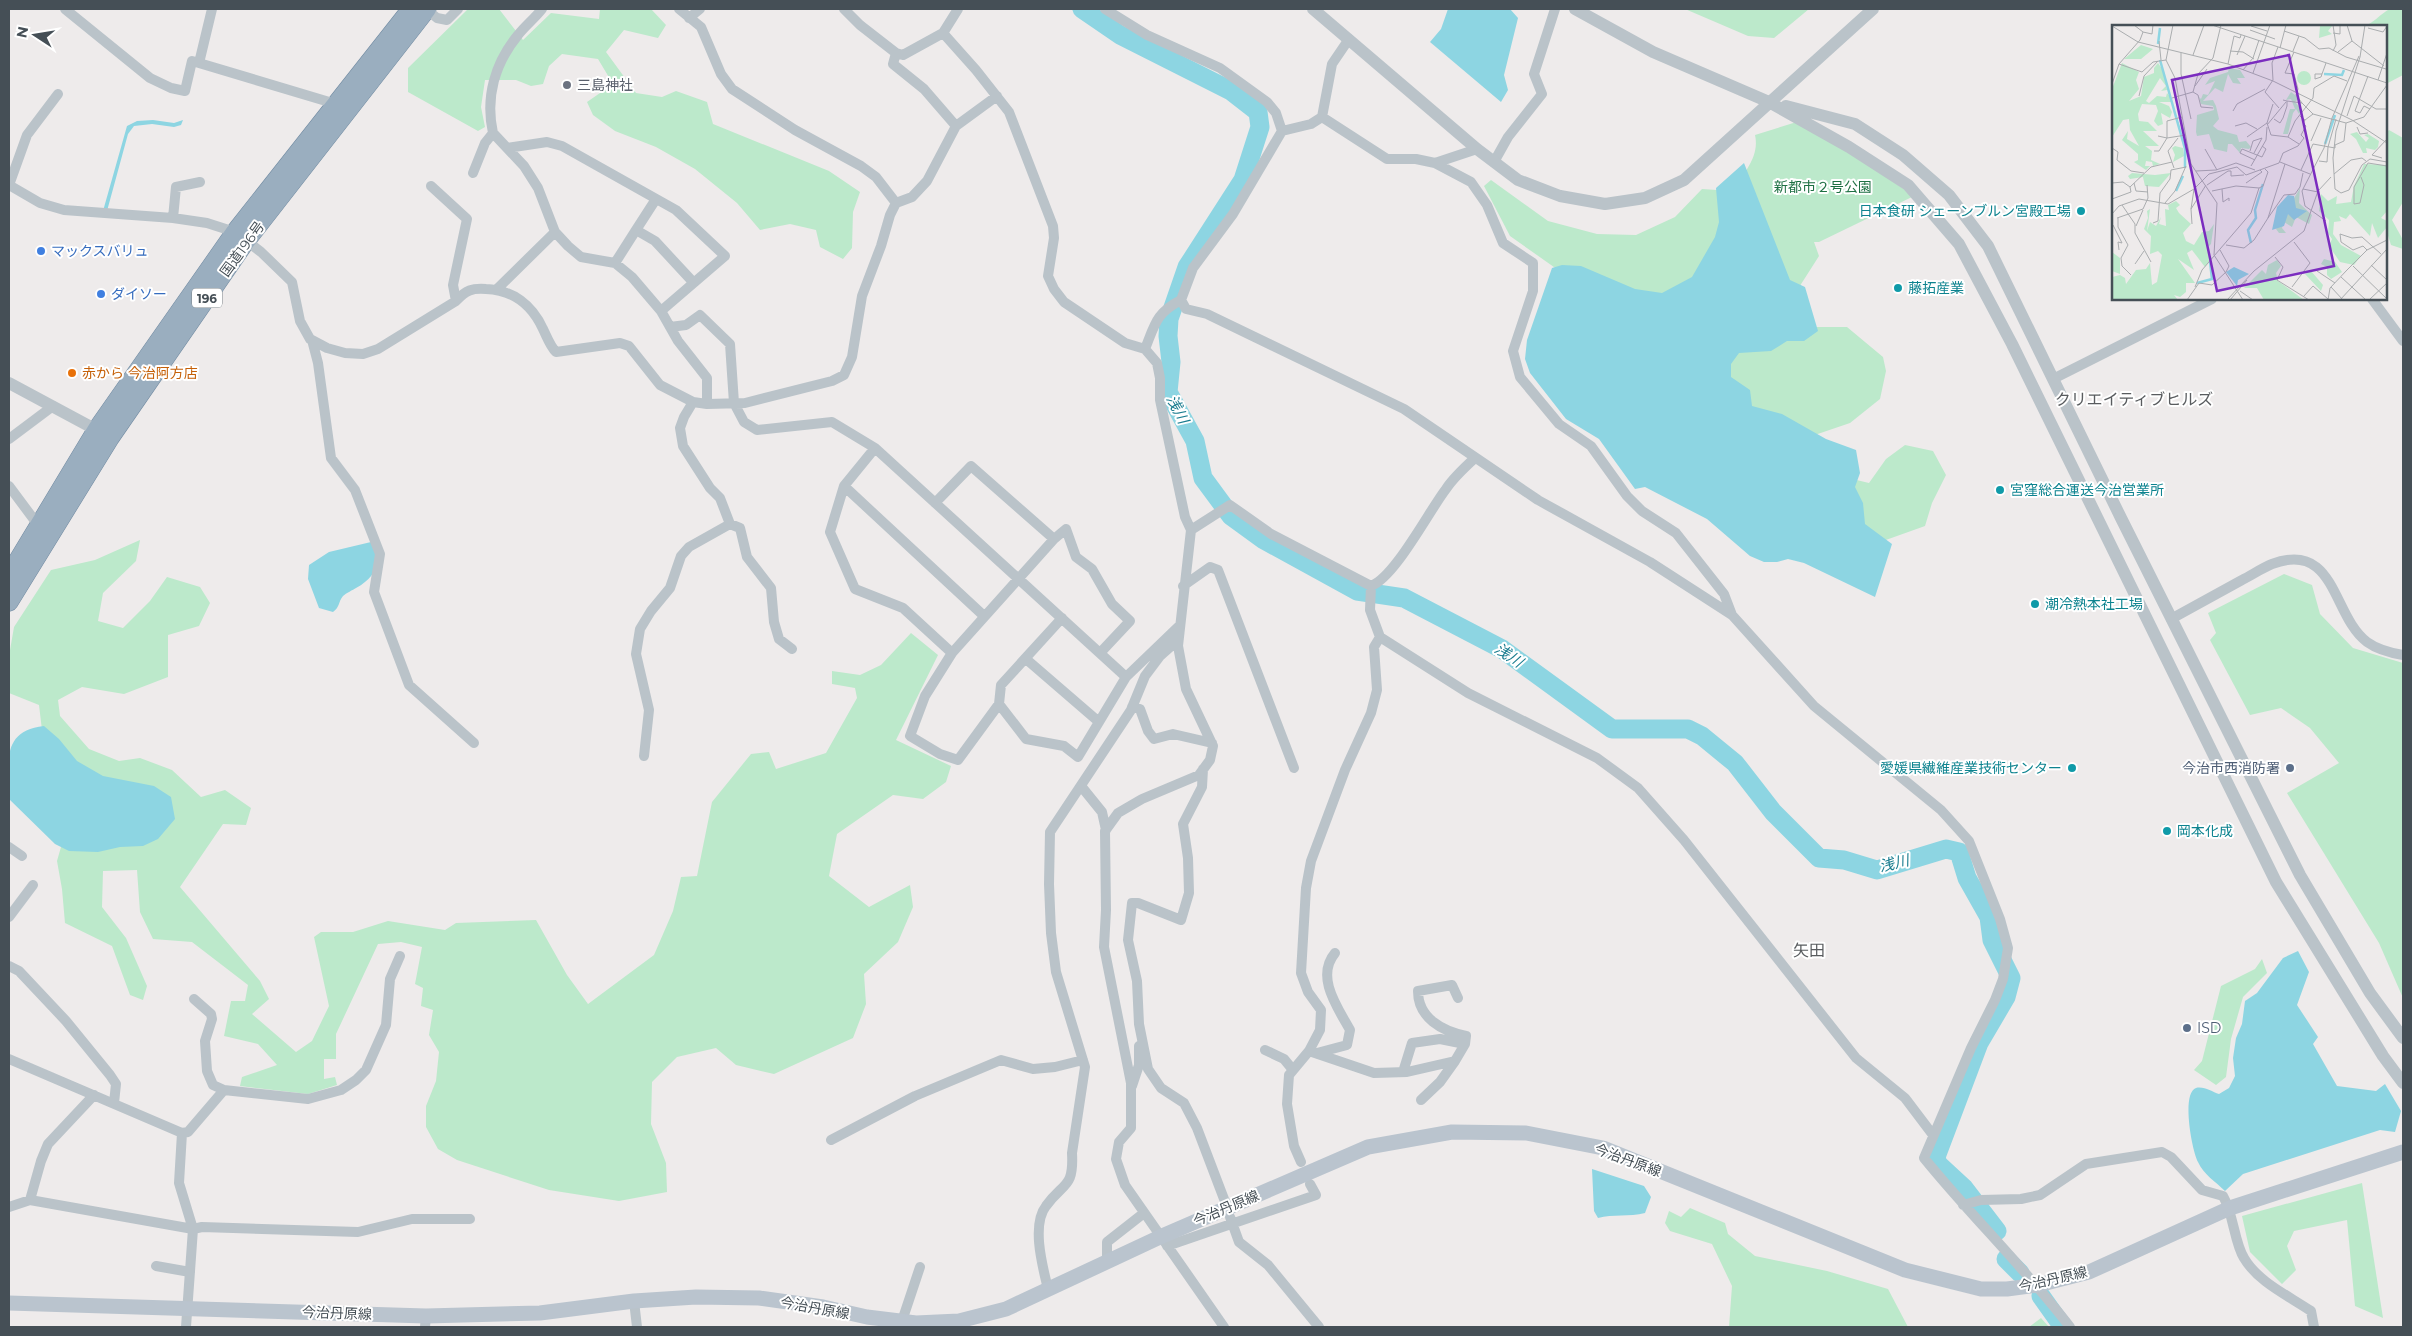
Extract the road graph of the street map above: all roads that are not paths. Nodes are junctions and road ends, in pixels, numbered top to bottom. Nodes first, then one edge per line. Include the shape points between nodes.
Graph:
1 (65, 9) edge
2 (212, 9) edge
3 (411, 9) edge
4 (427, 9) edge
5 (458, 9) edge
6 (542, 9) edge
7 (679, 9) edge
8 (700, 9) edge
9 (844, 9) edge
10 (958, 9) edge
11 (1104, 9) edge
12 (1313, 9) edge
13 (1555, 9) edge
14 (1575, 9) edge
15 (1873, 9) edge
16 (689, 18) junction
17 (943, 33) junction
18 (1349, 39) junction
19 (896, 53) junction
20 (199, 62) junction
21 (58, 94) dead end
22 (997, 96) junction
23 (1769, 102) junction
24 (336, 104) junction
25 (1322, 117) junction
26 (956, 126) junction
27 (1282, 131) junction
28 (493, 133) junction
29 (507, 148) junction
30 (1477, 149) junction
31 (1494, 162) junction
32 (1434, 163) junction
33 (473, 173) dead end
34 (200, 182) dead end
35 (9, 185) edge
36 (431, 186) dead end
37 (656, 199) junction
38 (896, 203) junction
39 (173, 218) junction
40 (636, 230) junction
41 (555, 232) junction
42 (241, 237) junction
43 (615, 263) junction
44 (693, 282) junction
45 (497, 289) junction
46 (1181, 300) junction
47 (2210, 300) edge
48 (2373, 300) edge
49 (456, 301) junction
50 (661, 311) junction
51 (670, 327) junction
52 (312, 340) junction
53 (2403, 341) edge
54 (1145, 349) junction
55 (2053, 378) junction
56 (9, 383) edge
57 (694, 402) junction
58 (734, 403) junction
59 (707, 404) junction
60 (53, 406) junction
61 (104, 434) junction
62 (9, 439) edge
63 (874, 448) junction
64 (1475, 458) junction
65 (9, 486) edge
66 (844, 486) junction
67 (935, 503) junction
68 (730, 524) junction
69 (1191, 530) junction
70 (43, 532) junction
71 (1054, 538) junction
72 (9, 575) edge
73 (1018, 578) junction
74 (1183, 586) junction
75 (1371, 586) junction
76 (9, 602) edge
77 (1732, 615) junction
78 (984, 616) junction
79 (1062, 618) junction
80 (2171, 619) junction
81 (1178, 627) junction
82 (1380, 637) junction
83 (1178, 640) junction
84 (792, 650) dead end
85 (952, 652) junction
86 (1100, 653) junction
87 (2403, 655) edge
88 (1026, 658) junction
89 (1126, 677) junction
90 (999, 704) junction
91 (1132, 707) junction
92 (1099, 722) junction
93 (474, 743) dead end
94 (1212, 743) junction
95 (644, 756) dead end
96 (1294, 768) dead end
97 (1204, 769) junction
98 (1081, 786) junction
99 (1106, 830) junction
100 (9, 847) edge
101 (22, 856) dead end
102 (33, 885) dead end
103 (9, 916) edge
104 (1335, 953) dead end
105 (400, 956) dead end
106 (9, 966) edge
107 (1458, 998) dead end
108 (194, 999) dead end
109 (1139, 1024) junction
110 (2403, 1038) edge
111 (1466, 1044) junction
112 (1265, 1050) dead end
113 (1312, 1052) junction
114 (9, 1059) edge
115 (1083, 1060) junction
116 (1455, 1062) junction
117 (1293, 1070) junction
118 (1403, 1072) junction
119 (2403, 1083) edge
120 (1131, 1089) junction
121 (224, 1090) junction
122 (94, 1095) junction
123 (1421, 1100) dead end
124 (114, 1103) junction
125 (182, 1133) junction
126 (1933, 1135) junction
127 (831, 1140) dead end
128 (2403, 1152) edge
129 (1301, 1162) dead end
130 (1310, 1184) dead end
131 (1224, 1199) dead end
132 (30, 1200) junction
133 (1963, 1205) junction
134 (9, 1208) edge
135 (2230, 1208) junction
136 (1144, 1212) junction
137 (470, 1219) dead end
138 (1231, 1220) junction
139 (193, 1229) junction
140 (1164, 1241) junction
141 (1107, 1262) junction
142 (156, 1266) dead end
143 (920, 1268) dead end
144 (190, 1272) junction
145 (2038, 1285) junction
146 (1048, 1289) junction
147 (634, 1301) junction
148 (9, 1303) edge
149 (187, 1308) junction
150 (902, 1321) junction
151 (426, 1322) edge
152 (959, 1324) edge
153 (186, 1327) edge
154 (637, 1327) edge
155 (1224, 1327) edge
156 (1319, 1327) edge
157 (2070, 1327) edge
158 (2314, 1327) edge

1 - 20 street via 150,78 171,88 185,91 192,61
2 - 20 street
3 - 24 highway, 国道196号 / 196
4 - 5 street via 437,18 447,20
4 - 42 highway, 国道196号 / 196
6 - 28 street via 520,32 503,57 490,92 488,113
7 - 16 street
8 - 16 street
9 - 19 street
10 - 17 street
11 - 27 street via 1147,35 1220,68 1267,102 1276,113
12 - 18 street
13 - 31 street via 1534,74 1542,94 1508,137
14 - 23 street via 1653,52
15 - 23 street
16 - 38 street via 701,28 721,74 732,89 876,177
17 - 19 street via 903,55
17 - 22 street
18 - 25 street via 1332,64
18 - 30 street
19 - 26 street via 893,64 924,89
20 - 24 street
21 - 35 street via 27,135
22 - 26 street
22 - 54 street via 1009,112 1053,226 1048,276 1054,289 1064,302 1124,343
23 - 31 street via 1684,180 1645,198 1605,204 1560,196 1518,180
23 - 55 street via 1855,124 1903,155 1949,196 1988,246
23 - 119 street via 1908,185 1959,244 2012,344 2276,882
24 - 42 highway, 国道196号 / 196
25 - 27 street via 1311,124
25 - 32 street via 1387,159
26 - 38 street via 927,181 912,197
27 - 46 street via 1233,214 1193,268
28 - 29 street
28 - 33 street via 485,143
29 - 37 street via 547,142 562,146 585,162
29 - 41 street via 538,188
30 - 31 street
30 - 32 street
32 - 77 street via 1471,182 1487,205 1502,244 1532,263 1533,291 1513,351 1520,377 1559,424 1592,446 1627,496 1676,533 1724,594
34 - 39 street via 176,187
35 - 39 street via 40,203 64,210
36 - 49 street via 467,219 453,285
37 - 40 street
37 - 44 street via 676,210 724,256
38 - 58 street via 862,296 852,357 844,375 832,381
39 - 42 street via 207,223
40 - 43 street
40 - 44 street via 654,241
41 - 43 street via 581,257
41 - 45 street
42 - 52 street via 292,282 300,321
42 - 61 highway, 国道196号 / 196
43 - 50 street
44 - 50 street
45 - 49 street via 466,290
45 - 57 street via 514,295 529,307 556,352 620,343 629,346 660,385
46 - 54 street via 1164,309
46 - 64 street via 1186,309 1207,314 1404,409
47 - 55 street
48 - 53 street
49 - 52 street via 378,349 363,354 326,348
50 - 51 street
51 - 58 street via 686,325 700,315 730,344
51 - 59 street via 707,378
52 - 93 street via 331,458 355,490 380,554 374,592 409,685
54 - 69 street via 1157,363 1160,400 1185,517
55 - 80 street
56 - 60 street
57 - 59 street
57 - 68 street via 680,428 683,446 720,498
58 - 59 street
58 - 63 street via 744,422 758,430 832,422
60 - 61 street
60 - 62 street
61 - 70 highway, 国道196号 / 196
63 - 66 street
63 - 67 street
64 - 75 street via 1446,489 1378,584
64 - 77 street via 1538,500 1650,562
65 - 70 street
66 - 78 street
66 - 85 street via 830,532 855,589 903,608
67 - 71 street via 971,466
67 - 73 street
68 - 84 street via 740,528 747,557 771,588 779,638
68 - 95 street via 689,547 681,556 670,588 640,629 636,654 649,710
69 - 74 street
69 - 75 street via 1230,505 1271,534
70 - 72 highway, 国道196号 / 196
70 - 76 highway, 国道196号 / 196
71 - 73 street
71 - 86 street via 1066,529 1076,556 1092,569 1112,604 1130,621
73 - 78 street
73 - 79 street
74 - 81 street
74 - 96 street via 1210,567 1218,570
75 - 82 street via 1370,610
77 - 126 street via 1814,706 1941,810 1969,842 1996,910 2008,948 2003,979
78 - 85 street
79 - 86 street
79 - 88 street
80 - 87 street via 2272,564 2299,560 2327,575 2349,622 2367,642 2386,652
80 - 110 street via 2300,875 2370,993
81 - 83 street
81 - 89 street
82 - 113 street via 1374,647 1377,690 1371,713 1344,770 1311,861 1306,888 1301,973 1308,992 1321,1010 1320,1030
82 - 126 street via 1468,693 1597,758 1638,788 1684,840 1856,1058 1905,1098
83 - 91 street via 1145,676
83 - 94 street via 1186,689
85 - 90 street via 925,696 910,736 940,754 958,760
86 - 89 street
88 - 90 street via 1001,685
88 - 92 street
89 - 92 street
90 - 92 street via 1026,739 1064,746 1078,757
91 - 94 street via 1140,709 1154,739 1173,734
91 - 98 street
94 - 97 street via 1210,760
97 - 99 street via 1199,775 1118,813
97 - 109 street via 1202,787 1183,824 1189,893 1181,920 1132,903 1128,940 1137,981
98 - 99 street via 1102,812
98 - 115 street via 1050,832 1049,884 1056,972
99 - 120 street via 1104,947
100 - 101 street
102 - 103 street
104 - 113 street via 1330,959 1327,981 1350,1030 1347,1045
105 - 121 street via 390,980 386,1025 366,1070 356,1080 341,1090 308,1099
106 - 124 street via 19,971 66,1021 110,1075 116,1084
107 - 111 street via 1452,985 1418,991 1418,1004 1428,1018 1450,1032 1466,1036
108 - 121 street via 211,1014 205,1041 207,1071 213,1085
109 - 120 street via 1139,1065
109 - 131 street via 1148,1069 1161,1088 1184,1103
111 - 116 street
111 - 118 street via 1440,1039 1412,1043
112 - 117 street via 1284,1059
113 - 117 street
113 - 118 street via 1374,1072
114 - 122 street
115 - 127 street via 1033,1069 1001,1060 915,1096
115 - 146 street via 1068,1185 1045,1206 1039,1222 1041,1260
116 - 118 street
116 - 123 street
117 - 129 street via 1289,1075 1287,1104 1294,1146
120 - 136 street via 1131,1128 1119,1142 1116,1159 1125,1185
121 - 125 street via 188,1132
122 - 124 street
122 - 132 street via 48,1144
124 - 125 street
125 - 139 street via 179,1183
126 - 133 street via 1924,1158
128 - 135 main road, 今治丹原線
130 - 138 street via 1316,1195
132 - 134 street
132 - 139 street
133 - 135 street via 1981,1200 2040,1195 2086,1164 2162,1152 2171,1157 2202,1190 2223,1196
133 - 145 street
135 - 145 main road, 今治丹原線 via 2089,1272
135 - 158 street via 2243,1258 2257,1274 2311,1311
136 - 140 street
136 - 141 street via 1107,1242
137 - 139 street via 412,1219 358,1232
138 - 140 street
138 - 156 street via 1239,1242 1268,1265
139 - 144 street
140 - 141 main road, 今治丹原線
140 - 145 main road, 今治丹原線 via 1368,1147 1452,1132 1526,1133 1603,1148 1905,1270 1938,1280 1981,1289
140 - 155 street
141 - 146 main road, 今治丹原線
142 - 144 street
143 - 150 street
144 - 149 street
145 - 157 street
146 - 152 main road, 今治丹原線 via 1006,1309
147 - 150 main road, 今治丹原線 via 696,1297 759,1298
147 - 151 main road, 今治丹原線
147 - 154 street
148 - 149 main road, 今治丹原線
149 - 151 main road, 今治丹原線
149 - 153 street
150 - 152 main road, 今治丹原線

